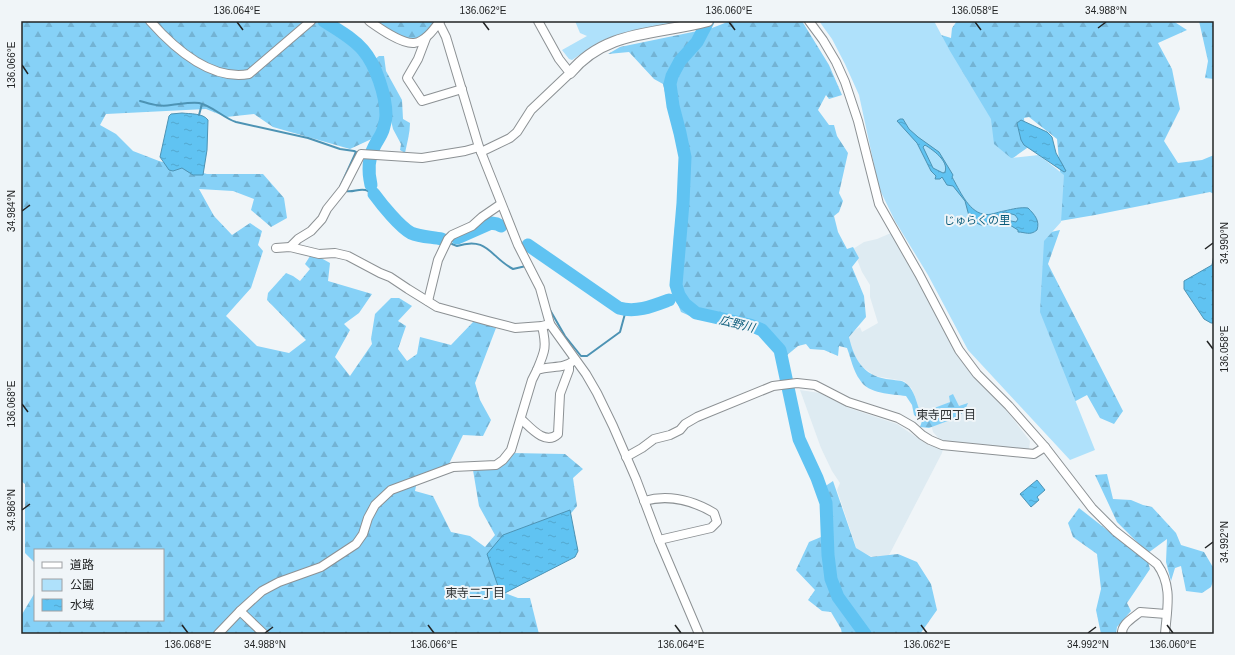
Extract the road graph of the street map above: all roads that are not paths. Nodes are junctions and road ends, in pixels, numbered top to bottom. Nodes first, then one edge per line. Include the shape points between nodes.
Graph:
1 (150, 21) edge
2 (311, 21) edge
3 (369, 21) edge
4 (538, 21) edge
5 (708, 21) edge
6 (809, 21) edge
7 (440, 22) edge
8 (426, 38) junction
9 (570, 73) junction
10 (462, 89) junction
11 (480, 149) junction
12 (501, 204) junction
13 (290, 247) junction
14 (276, 248) dead end
15 (428, 301) junction
16 (550, 324) junction
17 (542, 326) junction
18 (572, 362) junction
19 (537, 370) junction
20 (521, 419) junction
21 (1045, 447) junction
22 (626, 457) junction
23 (644, 502) junction
24 (659, 540) junction
25 (240, 611) junction
26 (1166, 614) junction
27 (218, 634) edge
28 (264, 634) edge
29 (699, 634) edge
30 (1122, 634) edge
31 (1165, 634) edge

1 - 2 street via 193,60 217,72 239,76 249,74 265,62
3 - 8 street via 397,39 414,43
4 - 9 street via 559,59
5 - 9 main road via 614,41 593,52
6 - 21 street via 823,40 846,82 857,115 879,204 959,350 977,374
7 - 8 street
7 - 10 street
8 - 10 street via 407,78 422,101
9 - 11 street via 531,110 510,138
10 - 11 street
11 - 12 street
11 - 13 street via 422,158 361,154 343,189 322,219
12 - 15 street via 472,226 448,239 438,260
12 - 16 street via 540,288
13 - 14 street
13 - 15 street via 320,254 348,256 390,277
15 - 17 street via 437,307 515,328
16 - 17 street
16 - 18 street
17 - 19 street via 545,350
18 - 19 street via 558,368
18 - 20 street via 560,394 556,437 544,438 536,434
18 - 22 street via 597,393
19 - 20 street
20 - 25 street via 511,450 496,465 453,467 391,490 375,505 356,544 321,566 262,591
21 - 22 street via 1034,454 942,445 930,440 898,418 848,402 815,385 797,383 772,386 697,417 680,430 654,439
21 - 26 street via 1100,517 1162,570 1168,585
22 - 23 street
23 - 24 street
23 - 24 street via 658,498 682,499 714,514 717,522 711,528
24 - 29 street
25 - 27 street
25 - 28 street
26 - 30 street via 1140,612 1125,625 1121,630
26 - 31 street

